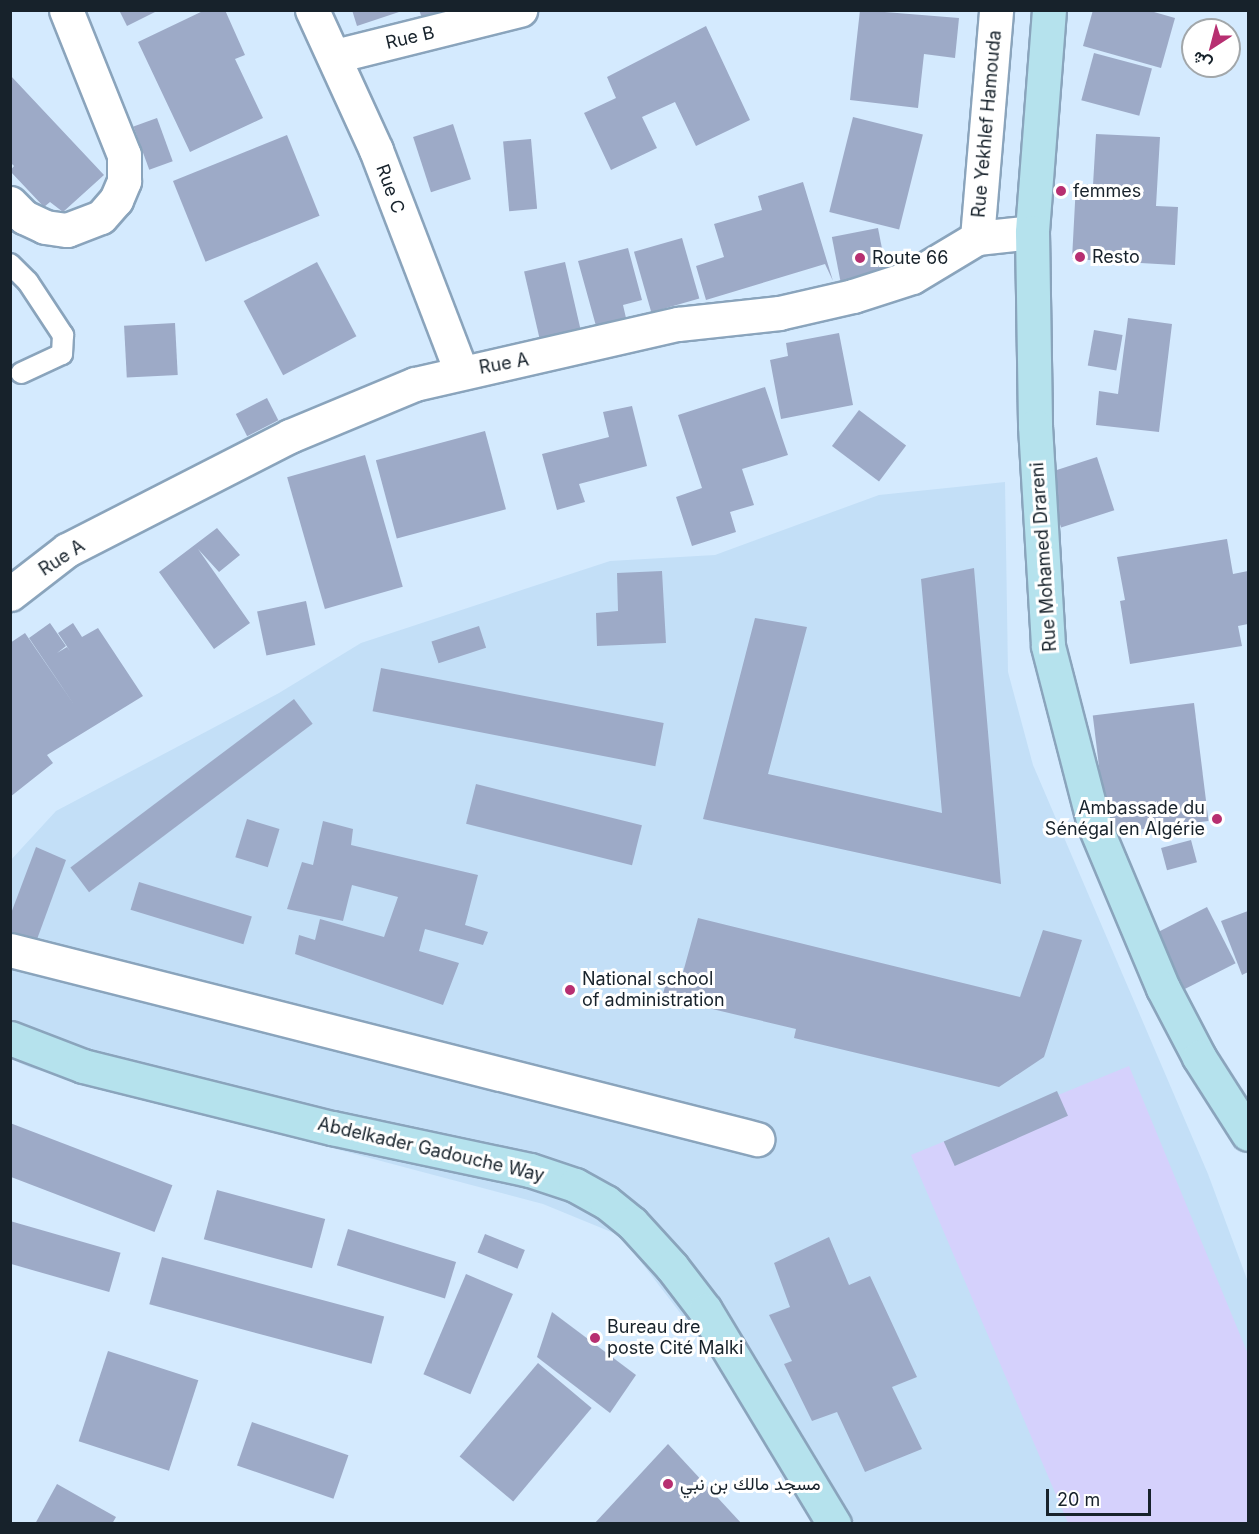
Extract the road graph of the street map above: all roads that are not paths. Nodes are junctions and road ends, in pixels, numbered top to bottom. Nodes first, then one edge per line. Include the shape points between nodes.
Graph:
1 (66, 10) edge
2 (312, 10) edge
3 (520, 10) edge
4 (996, 10) edge
5 (1049, 10) edge
6 (335, 56) junction
7 (10, 203) edge
8 (1032, 232) junction
9 (977, 238) junction
10 (10, 264) edge
11 (461, 372) junction
12 (21, 373) dead end
13 (10, 594) edge
14 (10, 950) edge
15 (10, 1038) edge
16 (1248, 1134) edge
17 (757, 1139) dead end
18 (834, 1524) edge

1 - 7 street via 124,155 124,181 116,201 101,217 67,230 45,228 24,217
2 - 6 street, Rue C
3 - 6 street, Rue B
4 - 9 street, Rue Yekhlef Hamouda
5 - 8 street, Rue Mohamed Drareni
6 - 11 street, Rue C
8 - 9 street, Rue A
8 - 16 street, Rue Mohamed Drareni via 1035,426 1044,588 1048,646 1058,691 1094,824 1150,958 1199,1057
9 - 11 street, Rue A via 912,277 853,296 779,314 678,324 561,354
10 - 12 lane via 28,282 63,335 62,354
11 - 13 street, Rue A via 415,384 290,436 67,550
14 - 17 street
15 - 18 street, Abdelkader Gadouche Way via 83,1066 332,1128 530,1170 574,1185 606,1202 632,1223 705,1310

